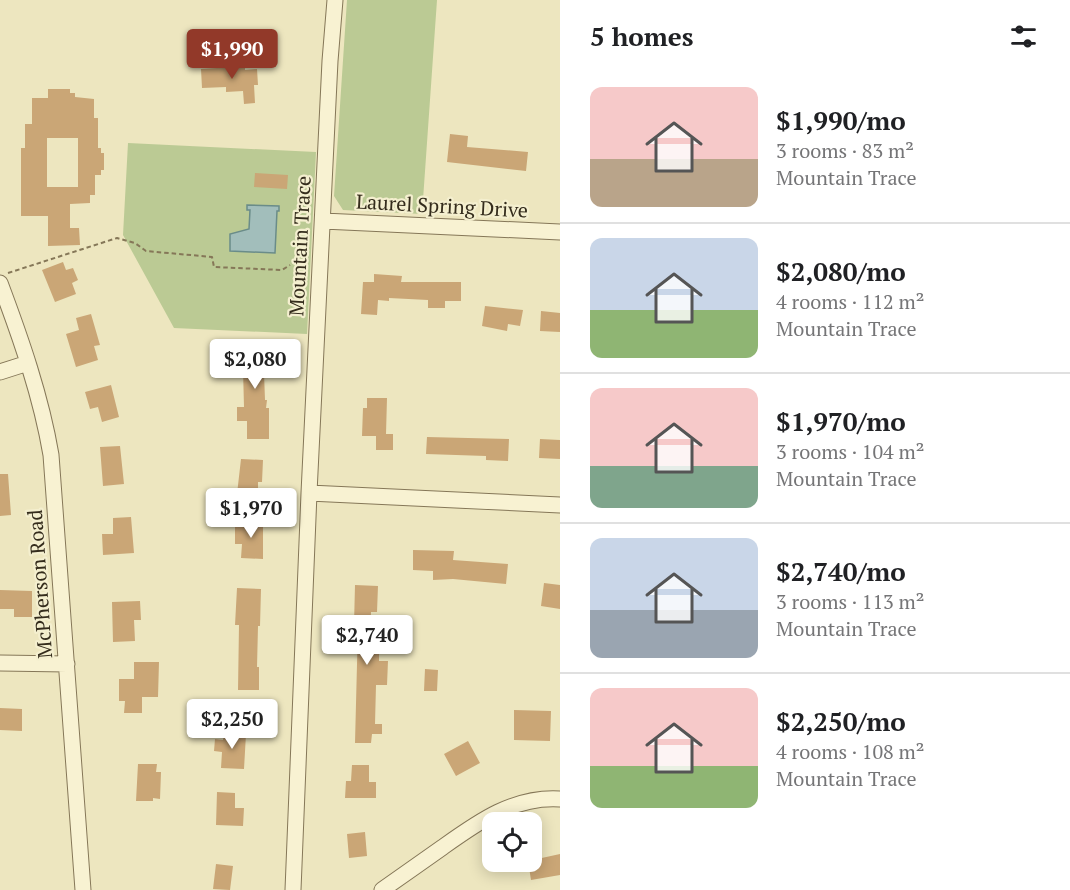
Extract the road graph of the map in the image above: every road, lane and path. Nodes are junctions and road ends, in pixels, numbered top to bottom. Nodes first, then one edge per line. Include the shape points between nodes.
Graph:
1 (335, 0) edge
2 (323, 221) junction
3 (560, 232) edge
4 (290, 265) dead end
5 (0, 276) edge
6 (0, 283) edge
7 (28, 363) junction
8 (0, 372) edge
9 (309, 493) junction
10 (560, 505) edge
11 (0, 663) edge
12 (67, 664) junction
13 (560, 799) edge
14 (83, 890) edge
15 (293, 890) edge
16 (382, 890) edge

1 - 2 street, Mountain Trace
2 - 3 street, Laurel Spring Drive
2 - 9 street, Mountain Trace
4 - 5 path via 282,270 214,267 212,257 146,251 117,238
6 - 7 street, McPherson Road
7 - 8 street
7 - 12 street, McPherson Road via 51,456
9 - 10 street
9 - 15 street, Mountain Trace
11 - 12 street
12 - 14 street, McPherson Road
13 - 16 street via 506,807

